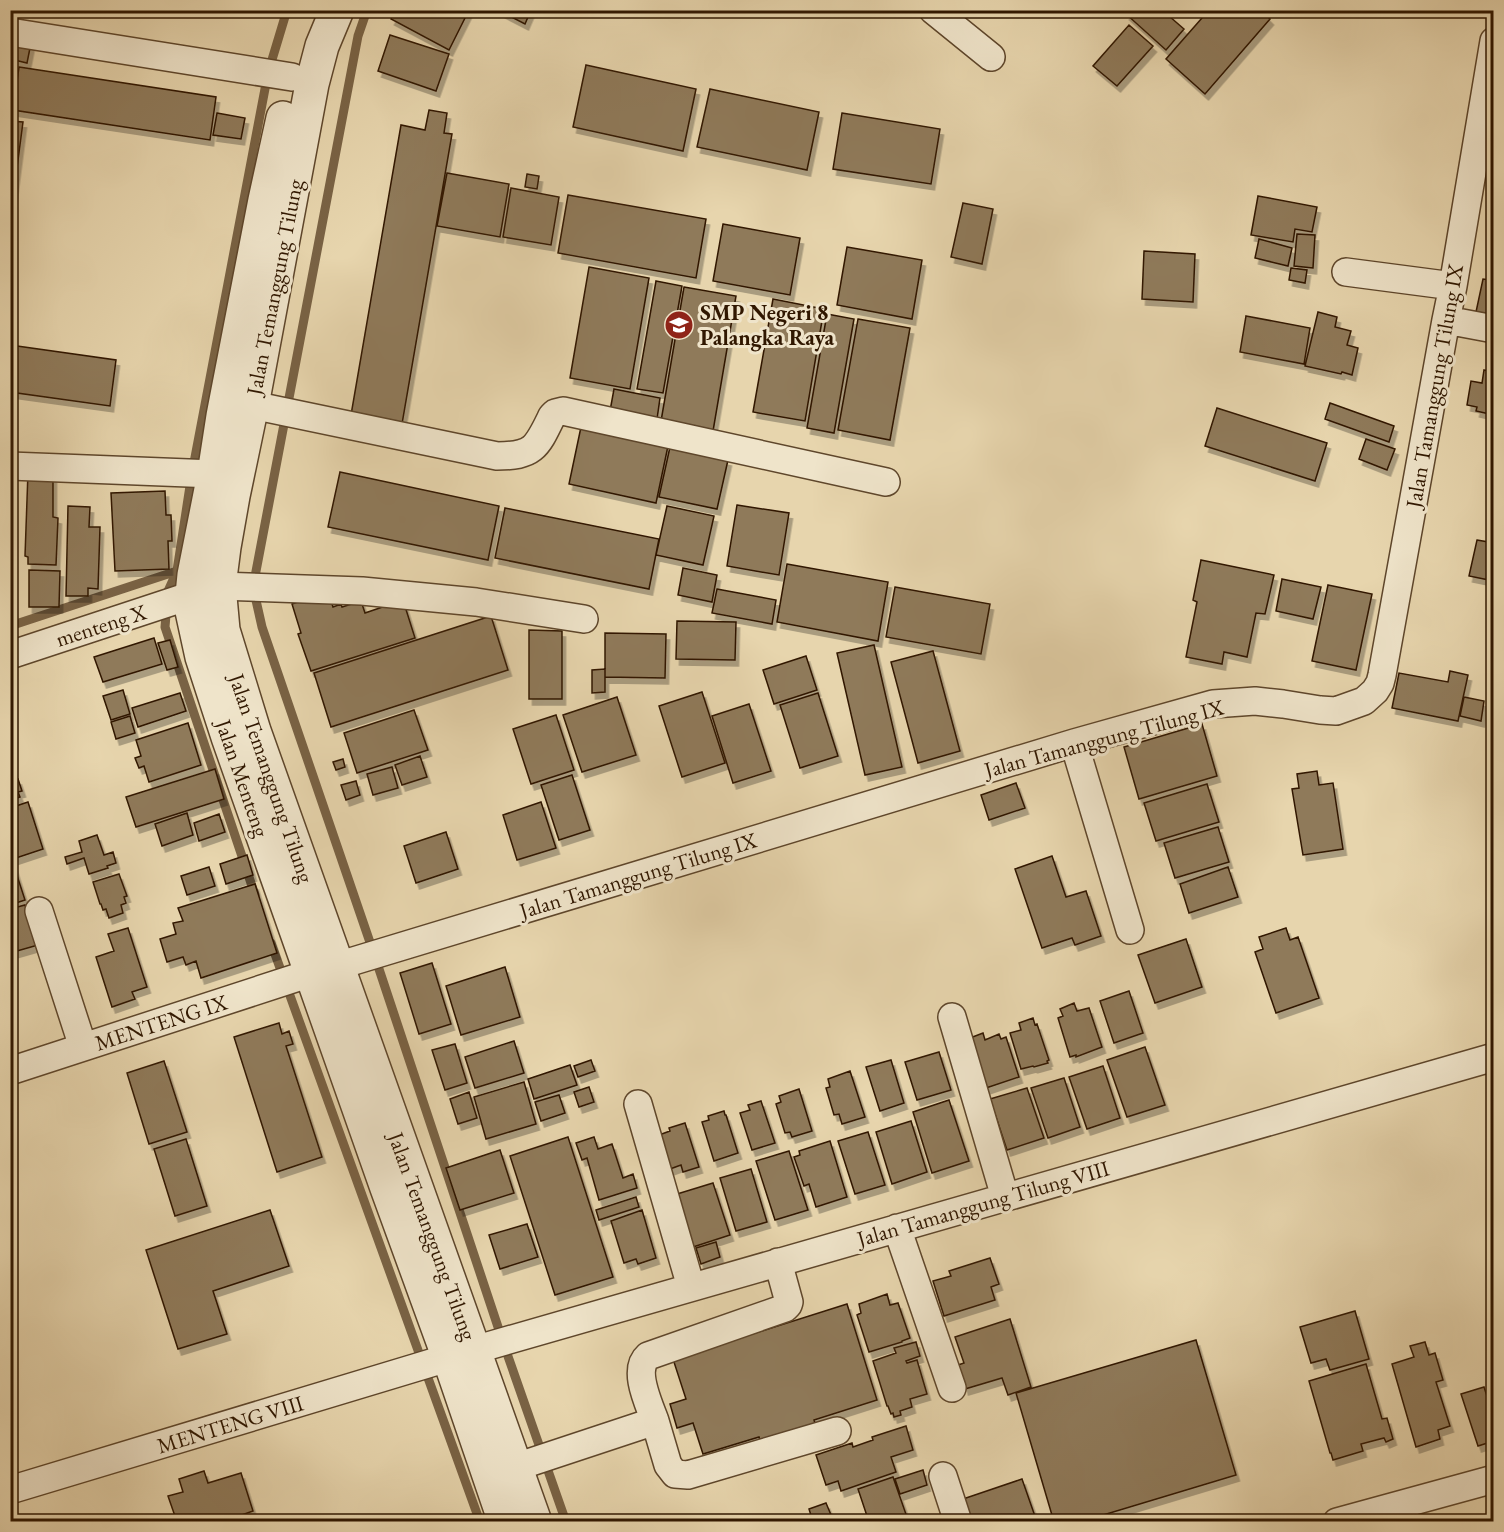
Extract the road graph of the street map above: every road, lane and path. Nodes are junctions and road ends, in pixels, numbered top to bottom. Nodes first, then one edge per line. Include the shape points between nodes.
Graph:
1 (312, 10) edge
2 (337, 10) edge
3 (933, 10) edge
4 (10, 32) edge
5 (1494, 41) edge
6 (991, 57) dead end
7 (292, 77) junction
8 (1346, 272) dead end
9 (1453, 286) junction
10 (1446, 320) junction
11 (1494, 329) edge
12 (252, 405) junction
13 (10, 466) edge
14 (214, 474) junction
15 (886, 482) dead end
16 (205, 591) junction
17 (584, 619) dead end
18 (10, 655) edge
19 (1074, 743) junction
20 (39, 911) dead end
21 (1130, 930) dead end
22 (324, 970) junction
23 (952, 1017) dead end
24 (83, 1047) junction
25 (1494, 1057) edge
26 (10, 1071) edge
27 (638, 1104) dead end
28 (1005, 1197) junction
29 (897, 1228) junction
30 (778, 1262) junction
31 (692, 1287) junction
32 (462, 1354) junction
33 (952, 1388) dead end
34 (655, 1421) junction
35 (837, 1431) dead end
36 (516, 1467) junction
37 (943, 1476) dead end
38 (1494, 1479) edge
39 (10, 1490) edge
40 (505, 1521) edge
41 (534, 1521) edge
42 (958, 1521) edge
43 (1337, 1521) edge

1 - 7 street
2 - 12 street, Jalan Temanggung Tilung via 312,84
3 - 6 street
4 - 7 street
5 - 9 street, Jalan Tamanggung Tilung IX
7 - 14 street
8 - 9 street
9 - 10 street, Jalan Tamanggung Tilung IX
10 - 11 street
10 - 19 street, Jalan Tamanggung Tilung IX via 1383,675 1376,692 1336,711 1255,701 1213,704
12 - 15 street via 497,456 530,451 540,441 552,416 563,411
12 - 16 street, Jalan Temanggung Tilung via 224,547
13 - 14 street
14 - 16 street via 194,575
16 - 17 street via 362,591 476,602
16 - 18 street, menteng X
16 - 22 street, Jalan Temanggung Tilung via 223,630
19 - 21 street
19 - 22 street, Jalan Tamanggung Tilung IX
20 - 24 street
22 - 24 street, MENTENG IX
22 - 32 street, Jalan Temanggung Tilung
23 - 28 street
24 - 26 street, MENTENG IX
25 - 28 street, Jalan Tamanggung Tilung VIII
27 - 31 street
28 - 29 street, Jalan Tamanggung Tilung VIII
29 - 30 street, Jalan Tamanggung Tilung VIII
29 - 33 street
30 - 31 street, Jalan Tamanggung Tilung VIII
30 - 34 street via 789,1302 785,1308 645,1359 641,1377
31 - 32 street, Jalan Tamanggung Tilung VIII
32 - 36 street, Jalan Temanggung Tilung
32 - 39 street, MENTENG VIII
32 - 40 street
34 - 35 street via 668,1465 675,1474 682,1475
34 - 36 street
36 - 41 street, Jalan Temanggung Tilung
37 - 42 street
38 - 43 street

